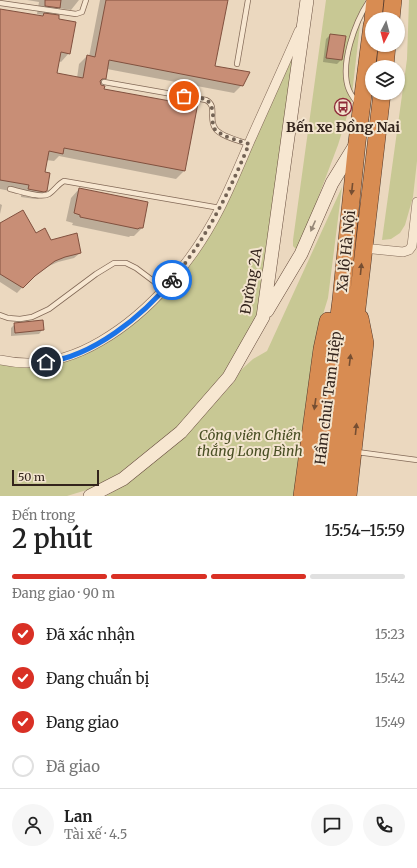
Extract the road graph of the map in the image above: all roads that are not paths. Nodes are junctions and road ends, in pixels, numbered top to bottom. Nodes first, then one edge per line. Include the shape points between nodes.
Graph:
1 (86, 0) edge
2 (248, 0) edge
3 (307, 0) edge
4 (370, 0) edge
5 (375, 0) edge
6 (393, 0) edge
7 (0, 3) edge
8 (374, 12) edge
9 (392, 12) edge
10 (304, 21) junction
11 (369, 52) edge
12 (237, 64) dead end
13 (104, 82) dead end
14 (381, 100) edge
15 (361, 108) junction
16 (357, 142) junction
17 (249, 144) junction
18 (10, 189) dead end
19 (417, 202) edge
20 (220, 208) junction
21 (414, 246) edge
22 (363, 248) junction
23 (164, 289) junction
24 (340, 300) junction
25 (357, 308) junction
26 (0, 315) edge
27 (263, 317) junction
28 (0, 360) edge
29 (353, 452) junction
30 (417, 460) edge
31 (90, 496) edge
32 (302, 496) edge
33 (316, 496) edge
34 (332, 496) edge
35 (348, 496) edge

1 - 7 lane via 82,12 76,14
2 - 12 lane
3 - 10 street, Đường 2A
4 - 15 lane via 351,38 347,69 349,90
5 - 8 highway
6 - 9 highway
10 - 17 street
10 - 27 street, Đường 2A
11 - 15 highway, Xa lộ Hà Nội
13 - 17 lane via 206,100 213,107 214,128 221,134
14 - 22 highway, Xa lộ Hà Nội
15 - 16 highway, Xa lộ Hà Nội
16 -> 24 highway, Xa lộ Hà Nội
16 -> 27 street via 332,183 301,254
17 - 20 street
18 - 20 lane via 40,196 48,195 64,181
19 - 21 street
20 - 23 street via 194,251
21 - 22 street via 403,252
25 -> 22 highway, Xa lộ Hà Nội
23 - 26 lane via 136,268 126,263 114,263 49,309 32,317 20,319
23 - 28 street via 116,333 69,357 37,364
24 -> 32 highway, Xa lộ Hà Nội via 329,317 322,349
24 - 33 highway, Hầm chui Tam Hiệp
29 -> 25 highway, Xa lộ Hà Nội via 365,343 363,325
34 -> 25 highway, Hầm chui Tam Hiệp
27 - 31 street, Đường 2A via 229,377 181,432 122,479
29 - 30 lane
29 - 35 highway, Xa lộ Hà Nội

